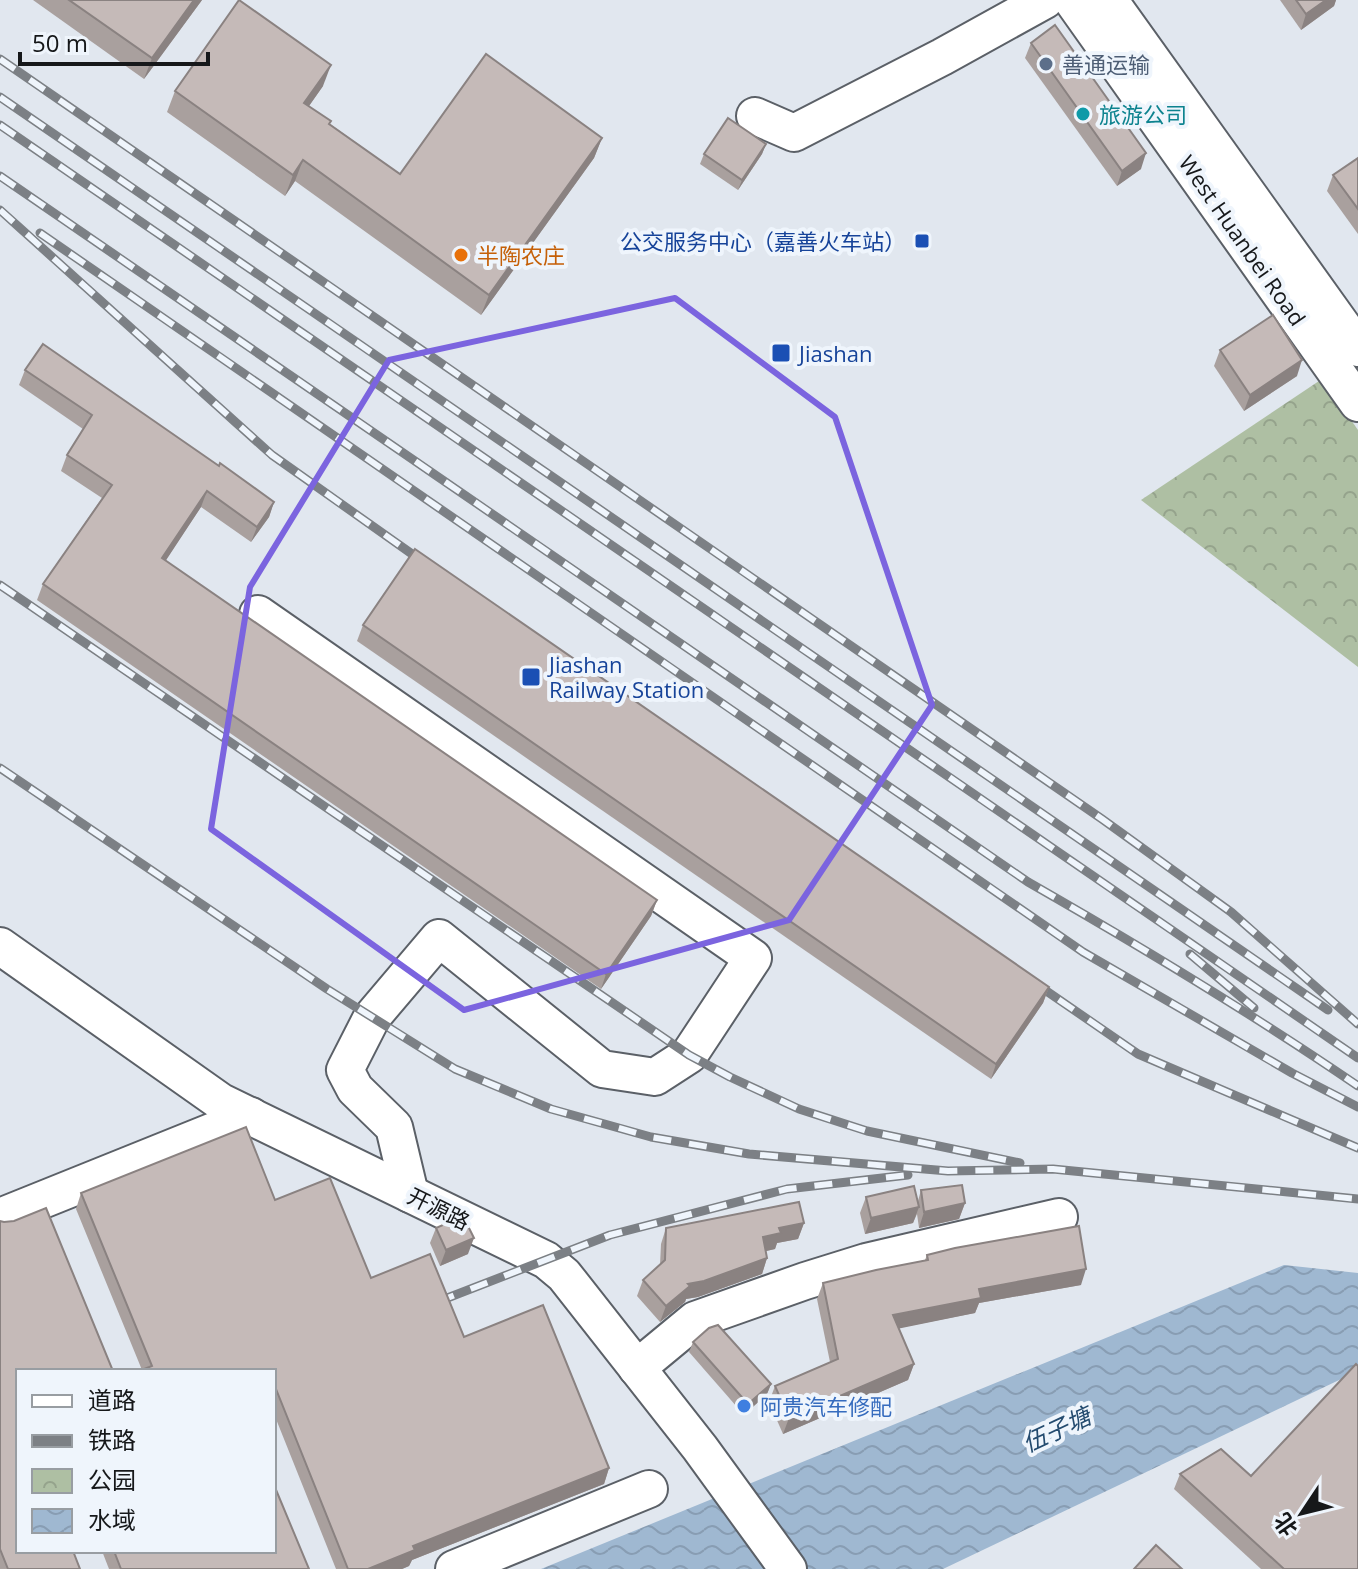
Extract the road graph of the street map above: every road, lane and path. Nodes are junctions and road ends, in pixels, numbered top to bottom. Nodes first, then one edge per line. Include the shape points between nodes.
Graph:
1 (1045, 0) edge
2 (1072, 0) edge
3 (1109, 0) edge
4 (755, 116) dead end
5 (1358, 348) edge
6 (1358, 403) edge
7 (258, 614) dead end
8 (0, 946) edge
9 (251, 1116) junction
10 (410, 1194) junction
11 (0, 1217) edge
12 (1059, 1217) dead end
13 (637, 1368) junction
14 (649, 1489) dead end
15 (454, 1569) edge
16 (788, 1569) edge

1 - 4 street via 794,133
2 - 6 street, West Huanbei Road
3 - 5 street, West Huanbei Road
7 - 10 street via 753,958 689,1055 655,1077 602,1069 439,938 372,1017 345,1070 355,1089 394,1127
8 - 9 street, 开源路 via 221,1102
9 - 10 street, 开源路
9 - 11 street
10 - 13 street, 开源路 via 546,1260 564,1275
12 - 13 street via 866,1262 695,1320
13 - 16 street, 开源路
14 - 15 street

